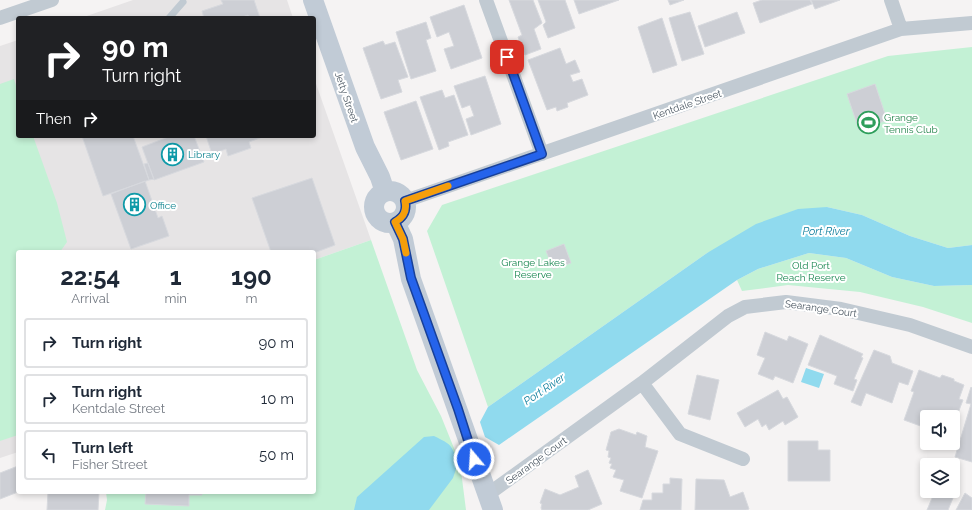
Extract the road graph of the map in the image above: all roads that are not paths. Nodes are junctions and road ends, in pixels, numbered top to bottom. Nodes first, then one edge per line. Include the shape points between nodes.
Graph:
1 (52, 0) edge
2 (313, 0) edge
3 (486, 0) edge
4 (891, 0) edge
5 (183, 2) dead end
6 (17, 15) edge
7 (171, 16) edge
8 (0, 18) edge
9 (972, 23) edge
10 (901, 29) junction
11 (542, 154) junction
12 (385, 192) junction
13 (405, 201) junction
14 (395, 222) junction
15 (972, 347) edge
16 (642, 383) junction
17 (743, 458) dead end
18 (490, 502) edge

1 - 6 street
2 - 12 street, Jetty Street via 365,147
3 - 11 street
4 - 10 street
5 - 7 lane
6 - 8 street
9 - 10 street, Kentdale Street
10 - 11 street, Kentdale Street
11 - 13 street, Kentdale Street
12 - 13 street via 395,192
12 - 14 street via 377,199 375,209 380,219
13 - 14 street via 403,216
14 - 18 street via 403,239 411,278
15 - 16 street, Searange Court via 910,325 841,310 786,302 745,307 728,316
16 - 17 street via 680,434
16 - 18 street, Searange Court

